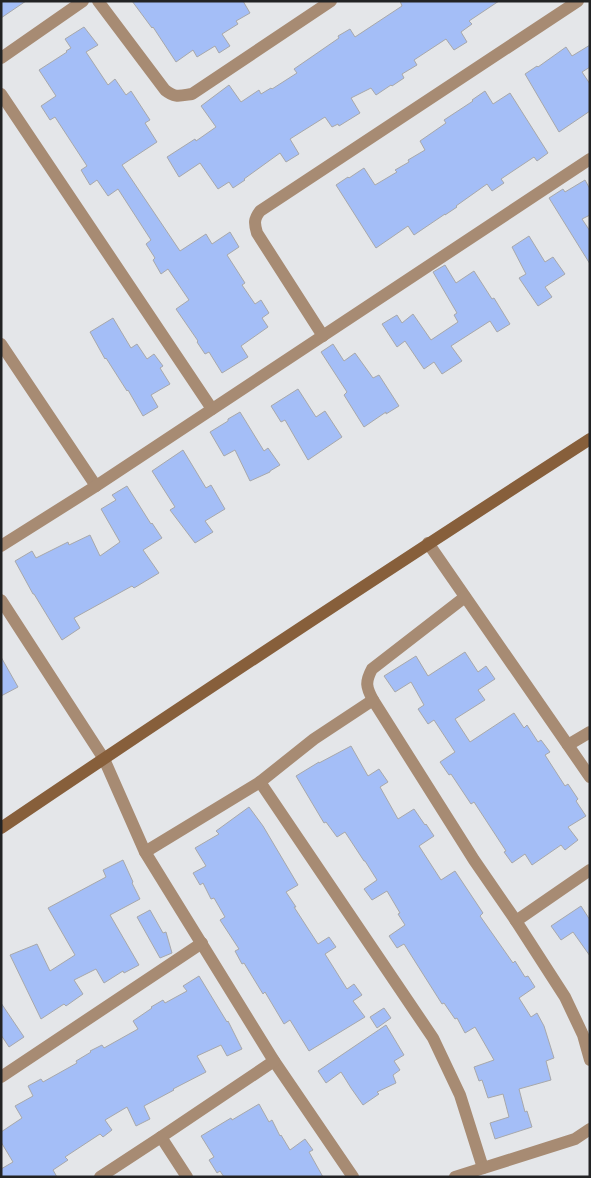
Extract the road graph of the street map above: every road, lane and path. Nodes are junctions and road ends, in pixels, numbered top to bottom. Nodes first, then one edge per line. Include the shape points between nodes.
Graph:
1 (84, 1) edge
2 (98, 1) edge
3 (331, 1) edge
4 (578, 1) edge
5 (1, 58) edge
6 (1, 94) edge
7 (590, 159) edge
8 (323, 336) junction
9 (1, 344) edge
10 (212, 409) junction
11 (590, 439) edge
12 (96, 486) junction
13 (428, 543) junction
14 (1, 546) edge
15 (465, 597) junction
16 (1, 600) edge
17 (373, 700) junction
18 (590, 732) edge
19 (568, 745) junction
20 (104, 759) junction
21 (590, 777) edge
22 (260, 782) junction
23 (1, 828) edge
24 (145, 852) junction
25 (590, 870) edge
26 (516, 921) junction
27 (202, 943) junction
28 (590, 1060) edge
29 (274, 1061) junction
30 (1, 1077) edge
31 (590, 1129) edge
32 (162, 1137) junction
33 (483, 1168) junction
34 (100, 1177) edge
35 (187, 1177) edge
36 (353, 1177) edge
37 (455, 1177) edge

1 - 5 street
2 - 3 street via 165,90 178,97 192,94
4 - 8 street via 260,211 254,224 257,233
6 - 10 street
7 - 8 street
8 - 10 street
9 - 12 street
10 - 12 street
11 - 13 street
12 - 14 street
13 - 15 street
13 - 20 street
15 - 17 street via 372,669 367,685
15 - 19 street
16 - 20 street
17 - 22 street via 314,739
17 - 26 street
18 - 19 street
19 - 21 street
20 - 23 street
20 - 24 street
22 - 24 street
22 - 33 street via 433,1038 460,1095
24 - 27 street
25 - 26 street
26 - 28 street via 565,997
27 - 29 street
27 - 30 street
29 - 32 street
29 - 36 street
31 - 33 street via 575,1139
32 - 34 street
32 - 35 street
33 - 37 street

